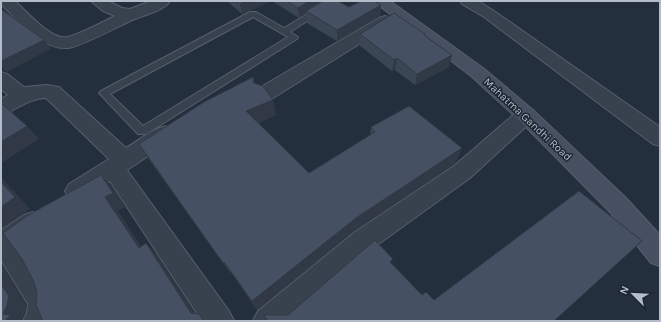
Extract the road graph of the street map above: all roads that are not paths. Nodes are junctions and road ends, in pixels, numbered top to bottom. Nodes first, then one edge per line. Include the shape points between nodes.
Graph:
1 (6, 1) edge
2 (98, 1) edge
3 (162, 1) edge
4 (334, 1) edge
5 (380, 1) edge
6 (467, 1) edge
7 (398, 13) junction
8 (130, 15) junction
9 (284, 32) junction
10 (1, 78) edge
11 (266, 93) edge
12 (25, 95) junction
13 (1, 108) edge
14 (202, 110) edge
15 (526, 116) junction
16 (660, 138) edge
17 (119, 164) junction
18 (3, 244) edge
19 (657, 245) edge
20 (38, 321) edge
21 (219, 321) edge
22 (268, 321) edge

1 - 8 street via 46,37 68,43
2 - 8 street via 120,14
3 - 8 street
4 - 9 lane
5 - 7 main road, Mahatma Gandhi Road
6 - 16 street via 489,14
7 - 11 street
7 - 15 main road, Mahatma Gandhi Road via 477,72
9 - 9 lane via 294,37 142,131 104,93 253,14
10 - 12 street via 19,94
12 - 13 street
12 - 17 street via 47,90 52,92
14 - 17 street
15 - 19 main road, Mahatma Gandhi Road
15 - 22 street via 462,172 364,240
17 - 18 street
17 - 21 street
18 - 20 street via 42,301

